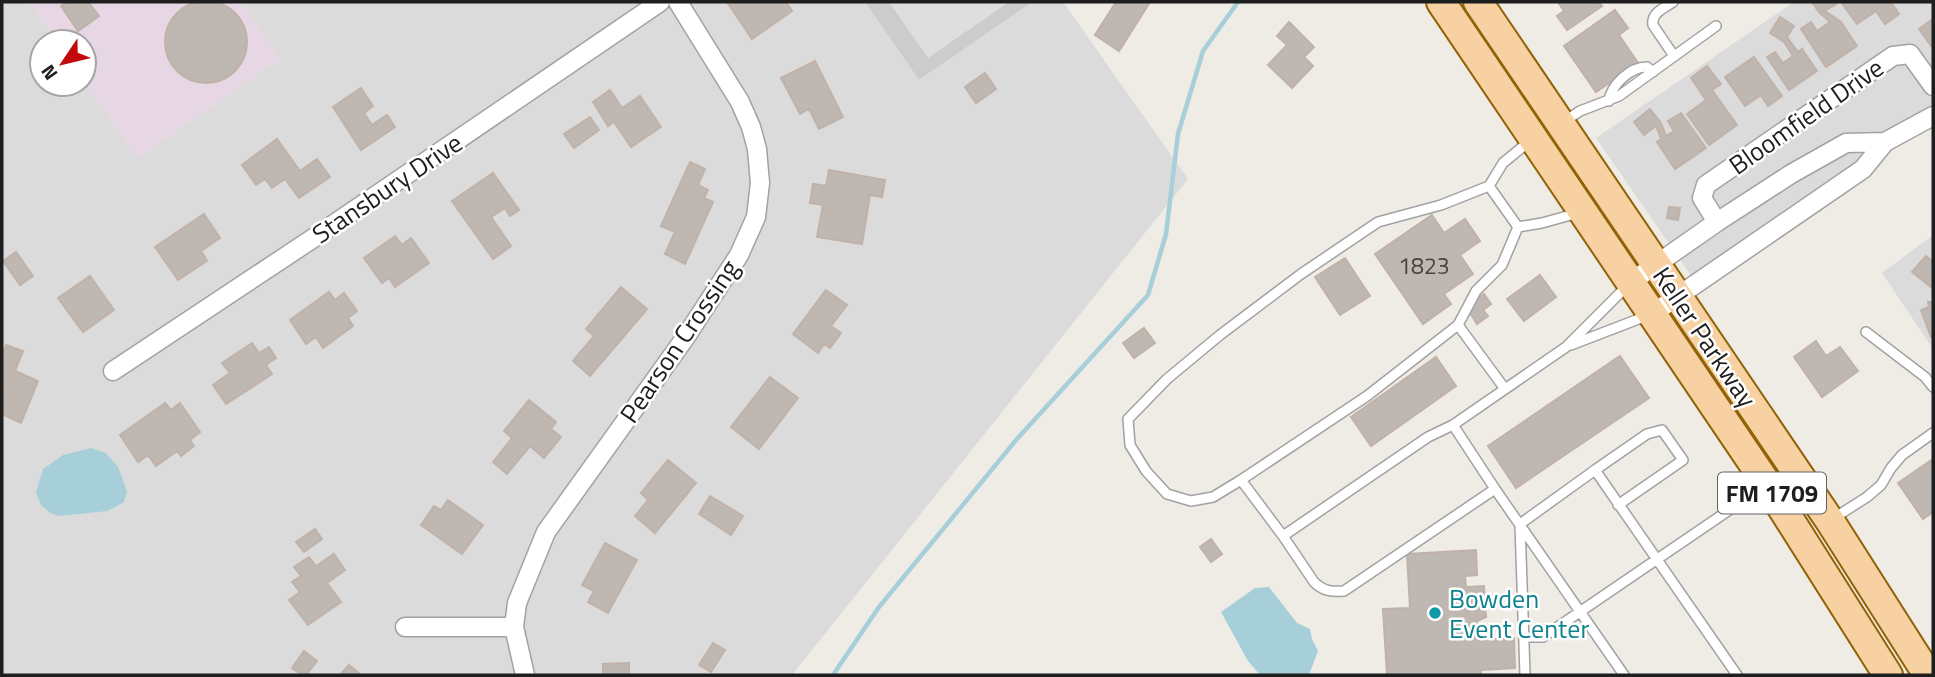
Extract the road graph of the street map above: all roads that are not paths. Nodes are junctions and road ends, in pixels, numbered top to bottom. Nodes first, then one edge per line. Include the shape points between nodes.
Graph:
1 (660, 2) edge
2 (678, 2) edge
3 (1441, 2) edge
4 (1478, 2) edge
5 (1673, 2) edge
6 (1716, 26) dead end
7 (1674, 56) junction
8 (1933, 86) edge
9 (1933, 116) edge
10 (1561, 124) junction
11 (1533, 138) junction
12 (1885, 142) junction
13 (1489, 186) junction
14 (1583, 211) junction
15 (1717, 222) junction
16 (1518, 227) junction
17 (1657, 265) junction
18 (1631, 282) junction
19 (1678, 297) junction
20 (1653, 314) junction
21 (1458, 325) junction
22 (1866, 332) dead end
23 (1566, 347) junction
24 (113, 372) dead end
25 (1933, 387) edge
26 (1505, 389) junction
27 (1453, 425) junction
28 (1933, 433) edge
29 (1595, 470) junction
30 (1241, 480) junction
31 (1767, 484) junction
32 (1495, 489) junction
33 (1618, 505) junction
34 (1830, 521) junction
35 (1520, 524) junction
36 (1283, 537) junction
37 (1656, 560) junction
38 (1580, 612) junction
39 (405, 627) dead end
40 (514, 627) junction
41 (1524, 637) junction
42 (525, 675) edge
43 (1525, 675) edge
44 (1624, 675) edge
45 (1737, 675) edge
46 (1888, 675) edge
47 (1928, 675) edge

1 - 24 street, Stansbury Drive
2 - 40 street, Pearson Crossing via 751,127 760,183 756,217 739,255 685,338 546,532 517,603
3 - 11 main road, Keller Parkway / FM 1709
4 - 10 main road, Keller Parkway / FM 1709
5 - 7 lane via 1652,21
6 - 7 lane
7 - 10 lane via 1609,101 1580,111
8 - 15 street, Bloomfield Drive via 1910,54 1893,56 1706,186 1702,198
9 - 12 street, Bloomfield Drive
10 - 17 main road, Keller Parkway / FM 1709
11 - 13 lane via 1503,163
11 - 14 main road, Keller Parkway / FM 1709
12 - 15 street, Bloomfield Drive via 1846,143
12 - 19 street, Bloomfield Drive via 1863,169
13 - 16 lane
13 - 30 lane via 1378,222 1220,335 1128,419 1130,445 1167,494 1191,501 1213,497
14 - 16 lane
14 - 18 main road, Keller Parkway / FM 1709
15 - 17 street, Bloomfield Drive
16 - 21 lane via 1502,265 1476,290
17 - 18 street, Bloomfield Drive
17 - 19 main road, Keller Parkway / FM 1709
18 - 20 main road, Keller Parkway / FM 1709
18 - 23 lane
19 - 20 street, Bloomfield Drive
19 - 34 main road, Keller Parkway / FM 1709
20 - 23 lane
20 - 31 main road, Keller Parkway / FM 1709
21 - 26 lane
21 - 30 lane via 1367,396
22 - 25 lane
23 - 26 lane
26 - 27 lane
27 - 32 lane
27 - 36 lane via 1428,437
28 - 34 lane via 1902,455 1867,497
29 - 33 lane
29 - 33 lane via 1647,434 1662,430 1683,460
29 - 35 lane
30 - 36 lane
31 - 37 lane
31 - 46 main road, Keller Parkway / FM 1709
32 - 35 lane
32 - 36 lane via 1344,591 1326,591 1314,582
33 - 37 lane
34 - 47 main road, Keller Parkway / FM 1709
35 - 38 lane
35 - 41 lane
37 - 38 lane
37 - 45 lane
38 - 41 lane via 1543,637
38 - 44 lane
39 - 40 street
40 - 42 street, Pearson Crossing
41 - 43 lane

